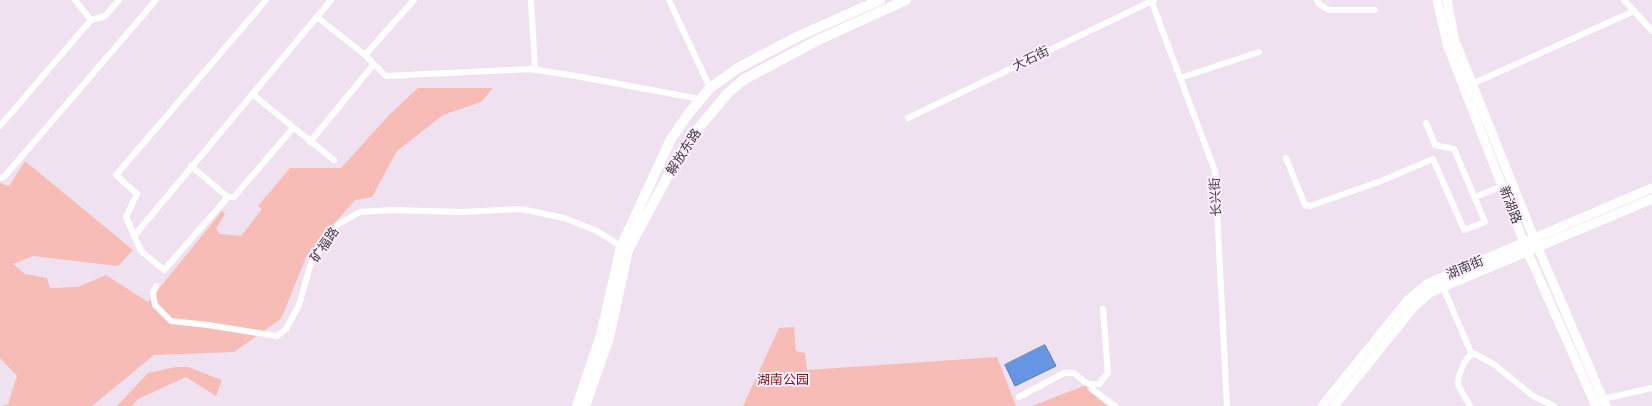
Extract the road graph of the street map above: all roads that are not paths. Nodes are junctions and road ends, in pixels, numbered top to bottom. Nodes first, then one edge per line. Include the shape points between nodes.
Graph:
1 (75, 0) edge
2 (119, 0) edge
3 (156, 0) edge
4 (266, 0) edge
5 (331, 0) edge
6 (414, 0) edge
7 (531, 0) edge
8 (669, 0) edge
9 (880, 0) edge
10 (906, 0) edge
11 (1152, 0) edge
12 (1317, 0) edge
13 (1437, 0) edge
14 (1447, 0) edge
15 (1624, 0) edge
16 (867, 3) edge
17 (1375, 10) dead end
18 (1634, 11) junction
19 (317, 16) junction
20 (92, 20) junction
21 (1652, 31) edge
22 (1259, 52) dead end
23 (365, 55) junction
24 (374, 64) junction
25 (535, 70) junction
26 (1180, 78) junction
27 (1472, 84) junction
28 (710, 88) junction
29 (252, 94) junction
30 (700, 100) junction
31 (908, 118) dead end
32 (1426, 123) dead end
33 (0, 126) edge
34 (294, 128) junction
35 (310, 142) junction
36 (1286, 158) dead end
37 (334, 160) dead end
38 (191, 166) junction
39 (0, 178) edge
40 (1502, 186) junction
41 (1652, 188) edge
42 (228, 197) junction
43 (1475, 197) junction
44 (1652, 199) edge
45 (134, 236) junction
46 (1534, 239) junction
47 (1525, 243) junction
48 (1538, 248) junction
49 (624, 249) junction
50 (1528, 252) junction
51 (156, 286) dead end
52 (1443, 287) junction
53 (1103, 309) dead end
54 (1472, 355) junction
55 (1092, 385) junction
56 (1652, 388) edge
57 (1019, 397) dead end
58 (1604, 403) edge
59 (577, 406) edge
60 (585, 406) edge
61 (1115, 406) edge
62 (1227, 406) edge
63 (1322, 406) edge
64 (1334, 406) edge
65 (1470, 406) edge
66 (1554, 406) edge
67 (1596, 406) edge

1 - 20 street
2 - 20 street via 105,16
3 - 39 street via 4,177
4 - 45 street via 116,175 137,194 126,217
5 - 19 street
6 - 23 street
7 - 25 street
8 - 28 street
9 - 16 main road, 解放东路
10 - 49 main road, 解放东路 via 816,41 743,80 727,94 678,157
11 - 26 street, 长兴街
11 - 31 street, 大石街
12 - 17 street via 1329,10
13 - 40 main road, 新湖路 via 1447,44
14 - 27 main road, 新湖路 via 1455,41
15 - 18 street
16 - 28 main road, 解放东路 via 738,68
18 - 21 street
18 - 27 street
19 - 23 street
19 - 29 street
20 - 33 street
22 - 26 street
23 - 24 street
24 - 25 street via 386,76
24 - 35 street
25 - 30 street
26 - 62 street, 长兴街 via 1215,172
27 - 46 main road, 新湖路
28 - 30 main road, 解放东路
29 - 34 street
29 - 38 street
30 - 49 main road, 解放东路 via 671,139
32 - 43 street via 1435,145 1454,149
34 - 35 street
34 - 42 street via 234,197
35 - 37 street
36 - 43 street via 1305,205 1310,206 1382,181 1433,159 1464,230 1485,222
38 - 42 street
38 - 45 street
40 - 43 street
40 - 47 main road, 新湖路
41 - 46 main road, 湖南街
42 - 45 street via 164,270 141,250
44 - 48 main road, 湖南街
46 - 47 main road, 湖南街
46 - 48 main road, 新湖路
47 - 50 main road, 新湖路
47 - 63 main road, 湖南街 via 1427,284 1408,301
48 - 50 main road, 湖南街
48 - 58 main road, 新湖路
49 - 51 street, 矿福路 via 597,231 564,218 521,209 360,212 338,225 311,263 299,305 286,329 277,336 171,321 155,305 153,293
49 - 59 main road, 解放东路 via 601,335
49 - 60 main road, 解放东路 via 609,338
50 - 52 main road, 湖南街
50 - 67 main road, 新湖路
52 - 54 street
52 - 64 main road, 湖南街 via 1432,292 1414,307
53 - 55 street via 1108,373 1099,384
54 - 65 street via 1468,356 1464,363 1458,385
54 - 66 street via 1475,354 1495,365 1533,396
55 - 57 street via 1083,383 1074,373 1064,373
55 - 61 street via 1092,389
56 - 58 street

